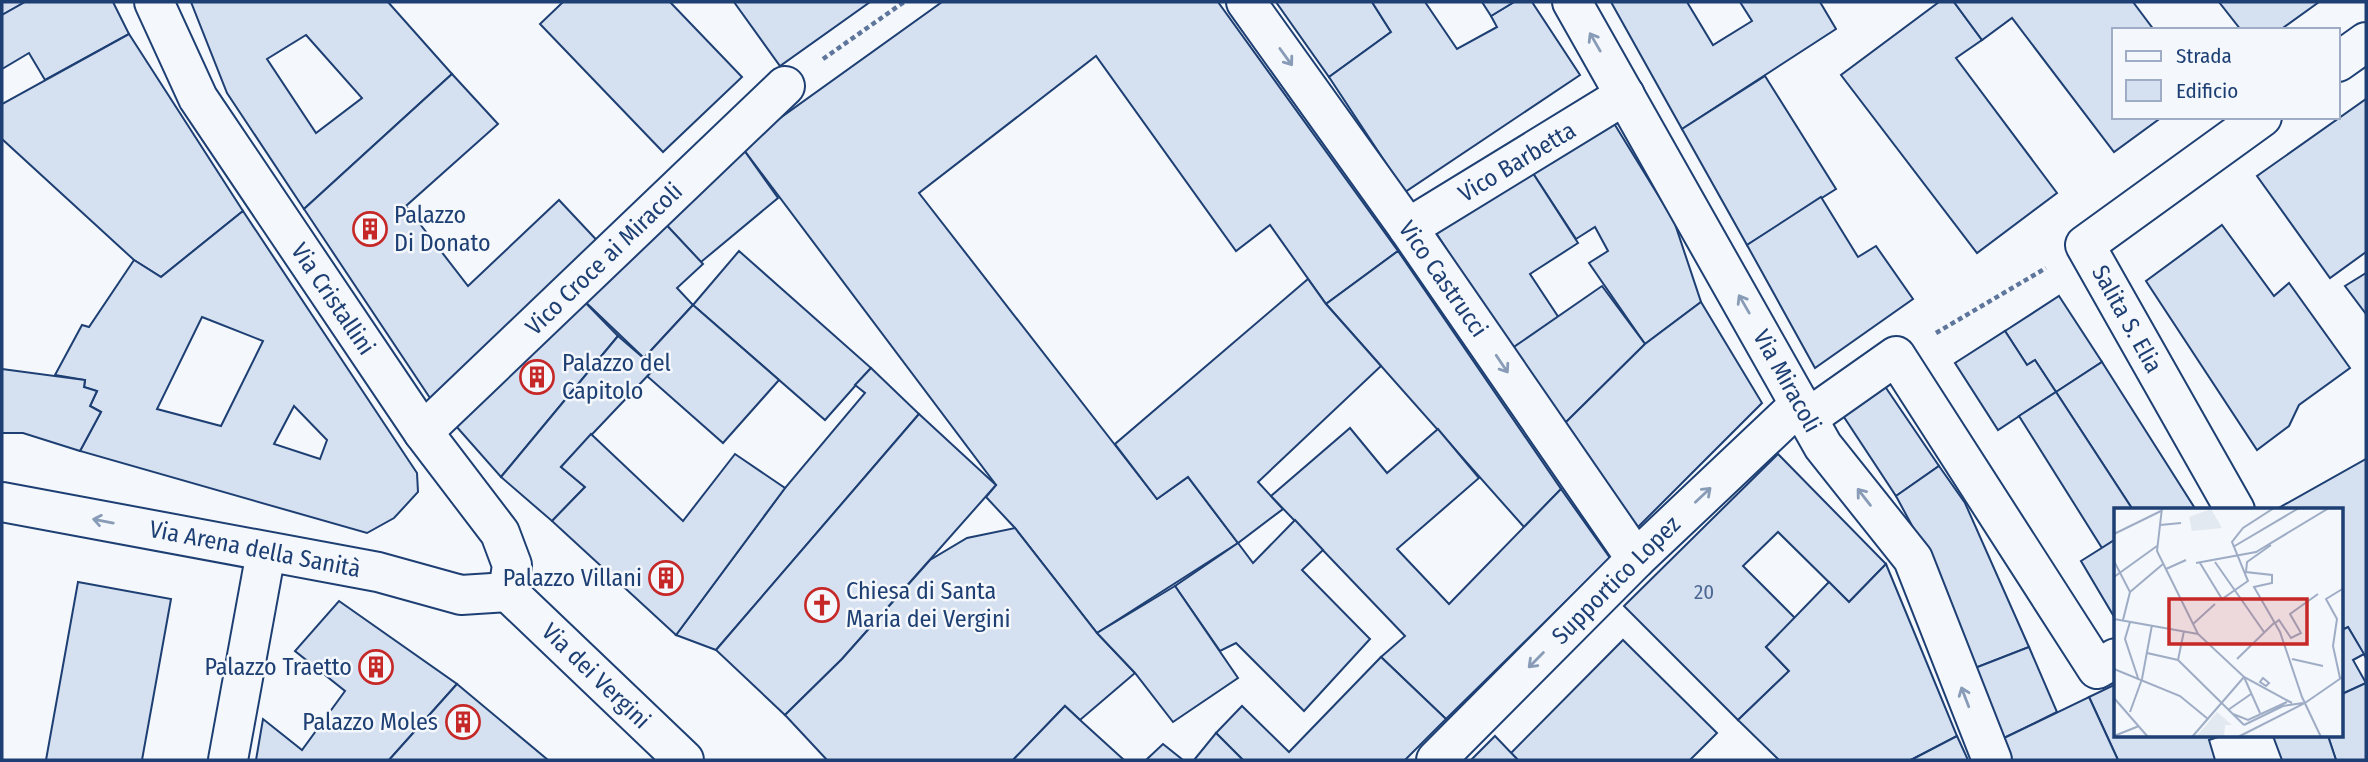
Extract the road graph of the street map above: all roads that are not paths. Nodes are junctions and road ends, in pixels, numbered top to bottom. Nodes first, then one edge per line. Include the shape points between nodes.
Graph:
1 (154, 2) edge
2 (1246, 2) edge
3 (1572, 2) edge
4 (2366, 42) edge
5 (2340, 61) edge
6 (785, 86) road end
7 (1625, 95) junction
8 (2259, 119) edge
9 (1409, 228) junction
10 (1804, 411) junction
11 (423, 432) junction
12 (2, 502) edge
13 (2234, 508) edge
14 (267, 552) junction
15 (1636, 559) junction
16 (508, 592) junction
17 (2114, 659) edge
18 (228, 760) edge
19 (684, 760) edge
20 (1436, 760) edge
21 (1992, 760) edge

1 - 11 street, Via Cristallini via 198,98
2 -> 9 street, Vico Castrucci
7 -> 3 street, Via Miracoli
4 - 5 street
6 - 11 street, Vico Croce ai Miracoli
7 - 9 street, Vico Barbetta
10 -> 7 street, Via Miracoli
8 - 13 street, Salita S. Elia via 2085,245
9 -> 15 street, Vico Castrucci
15 -> 10 street, Supportico Lopez
10 - 17 street via 1896,356 2097,669
21 -> 10 street, Via Miracoli via 1913,559 1823,446
11 - 16 street, Via Cristallini via 500,533 512,565
14 -> 12 street, Via Arena della Sanità
14 - 16 street, Via Arena della Sanità via 378,572 461,596
14 - 18 street
15 -> 20 street, Supportico Lopez
16 - 19 street, Via dei Vergini

